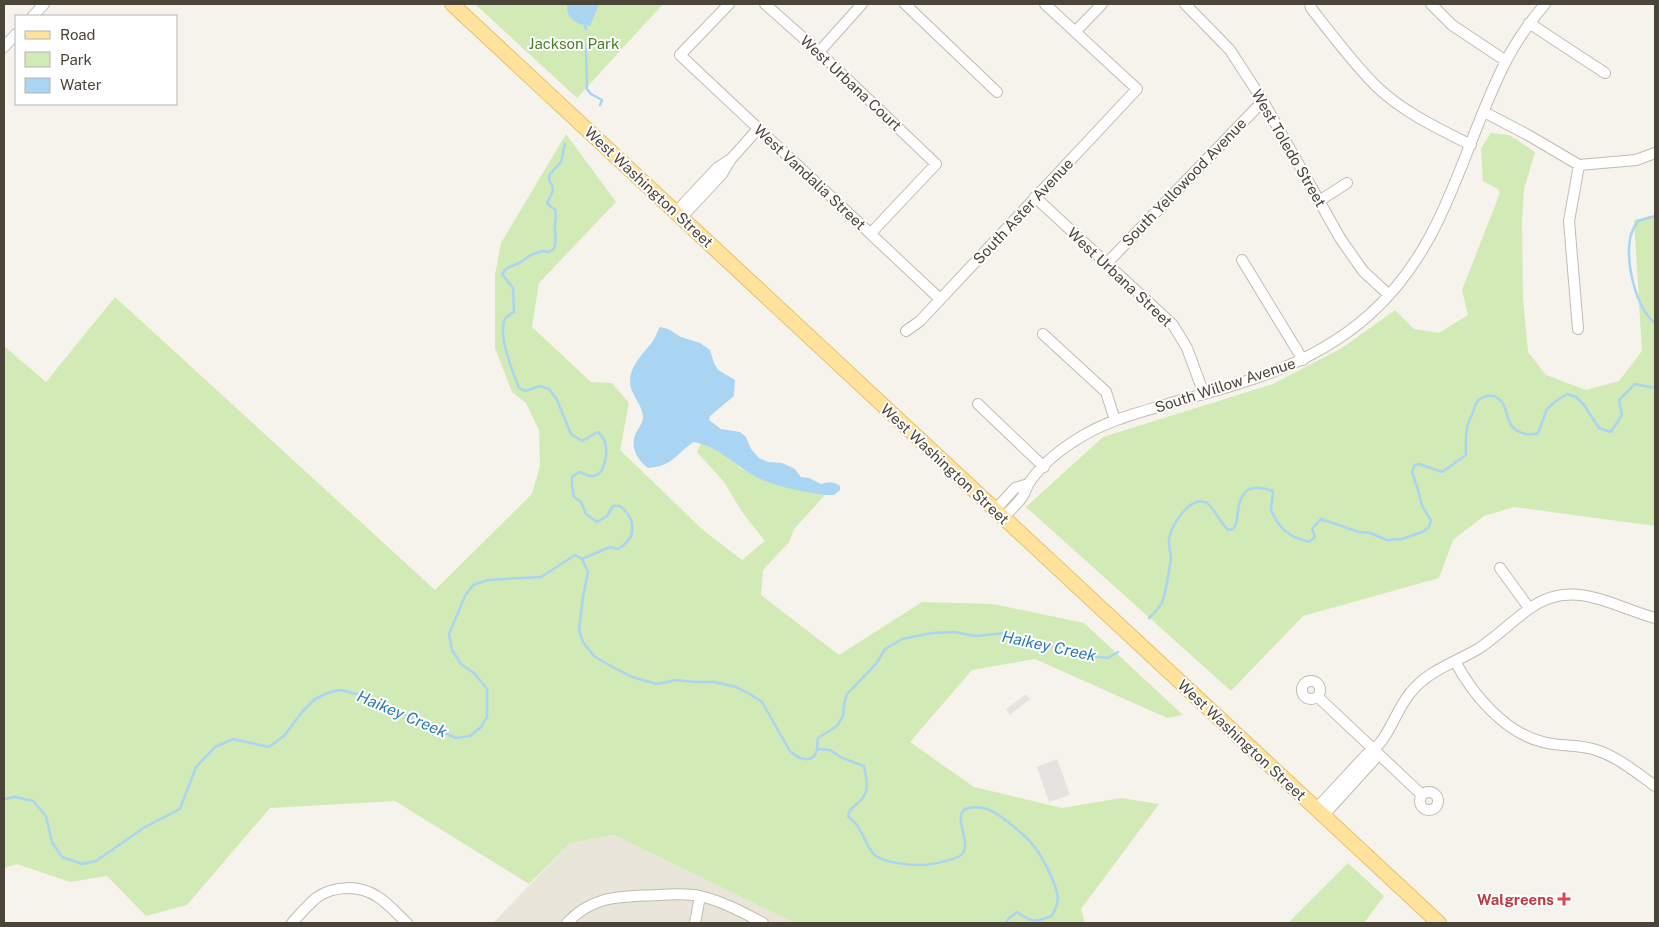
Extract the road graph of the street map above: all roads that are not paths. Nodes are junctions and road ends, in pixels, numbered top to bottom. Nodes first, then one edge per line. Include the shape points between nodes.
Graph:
1 (44, 4) edge
2 (452, 4) edge
3 (729, 4) edge
4 (765, 4) edge
5 (862, 4) edge
6 (905, 4) edge
7 (1045, 4) edge
8 (1102, 4) edge
9 (1185, 4) edge
10 (1430, 4) edge
11 (1545, 4) edge
12 (1310, 6) edge
13 (33, 15) edge
14 (1529, 23) junction
15 (1076, 31) junction
16 (15, 35) edge
17 (4, 47) edge
18 (819, 52) junction
19 (1506, 61) junction
20 (1605, 73) dead end
21 (997, 92) dead end
22 (1263, 101) junction
23 (1484, 112) junction
24 (758, 129) junction
25 (1470, 145) junction
26 (1655, 153) edge
27 (1579, 165) junction
28 (1347, 183) dead end
29 (1035, 197) junction
30 (1319, 202) junction
31 (679, 215) junction
32 (871, 233) junction
33 (1242, 260) dead end
34 (1106, 264) junction
35 (1389, 295) junction
36 (940, 300) junction
37 (1578, 329) dead end
38 (906, 331) dead end
39 (1043, 334) dead end
40 (1303, 360) junction
41 (1204, 394) junction
42 (978, 404) dead end
43 (1114, 420) junction
44 (1044, 467) junction
45 (999, 514) junction
46 (1500, 568) dead end
47 (1530, 608) junction
48 (1655, 618) edge
49 (1455, 661) junction
50 (1318, 696) dead end
51 (1374, 750) junction
52 (1655, 786) edge
53 (1422, 795) dead end
54 (1320, 812) junction
55 (700, 896) junction
56 (292, 923) edge
57 (407, 923) edge
58 (567, 923) edge
59 (696, 923) edge
60 (763, 923) edge
61 (1439, 923) edge

1 - 13 street
2 - 31 main road, West Washington Street
3 - 24 street, West Vandalia Street via 680,56
4 - 18 street, West Urbana Court
5 - 18 street
6 - 21 street
7 - 15 street
8 - 15 street
9 - 22 street, West Toledo Street via 1230,50
10 - 19 street via 1452,25
11 - 14 street, South Willow Avenue
12 - 25 street via 1376,86 1424,122
14 - 19 street, South Willow Avenue
14 - 20 street
15 - 29 street, South Aster Avenue via 1137,89
16 - 17 street
18 - 32 street, West Urbana Court via 936,164
19 - 23 street, South Willow Avenue
22 - 30 street, West Toledo Street
22 - 34 street, South Yellowood Avenue
23 - 25 street, South Willow Avenue
23 - 27 street
24 - 31 street via 731,159 717,168
24 - 32 street, West Vandalia Street
25 - 35 street, South Willow Avenue via 1434,232 1416,262
26 - 27 street via 1636,160
27 - 37 street via 1569,221
28 - 30 street
29 - 34 street, West Urbana Street
29 - 36 street, South Aster Avenue
30 - 35 street, West Toledo Street via 1363,271
31 - 45 main road, West Washington Street
32 - 36 street, West Vandalia Street
33 - 40 street
34 - 41 street, West Urbana Street via 1173,326 1187,348
35 - 40 street, South Willow Avenue via 1349,332
36 - 38 street, South Aster Avenue
39 - 43 street via 1106,392
40 - 41 street, South Willow Avenue via 1276,372
41 - 43 street, South Willow Avenue
42 - 44 street
43 - 44 street, South Willow Avenue via 1080,437
44 - 45 street, South Willow Avenue via 1028,484 1015,488
45 - 54 main road, West Washington Street
46 - 47 street
47 - 48 street via 1561,594 1581,594
47 - 49 street via 1489,641
49 - 51 street via 1426,677 1412,691
49 - 52 street via 1477,697 1517,731 1543,742 1584,746 1604,752
50 - 51 street
51 - 53 street
51 - 54 street via 1367,754
54 - 61 main road, West Washington Street
55 - 58 street via 672,894 604,899 584,908
55 - 59 street
55 - 60 street
56 - 57 street via 318,897 331,890 353,888 370,893

